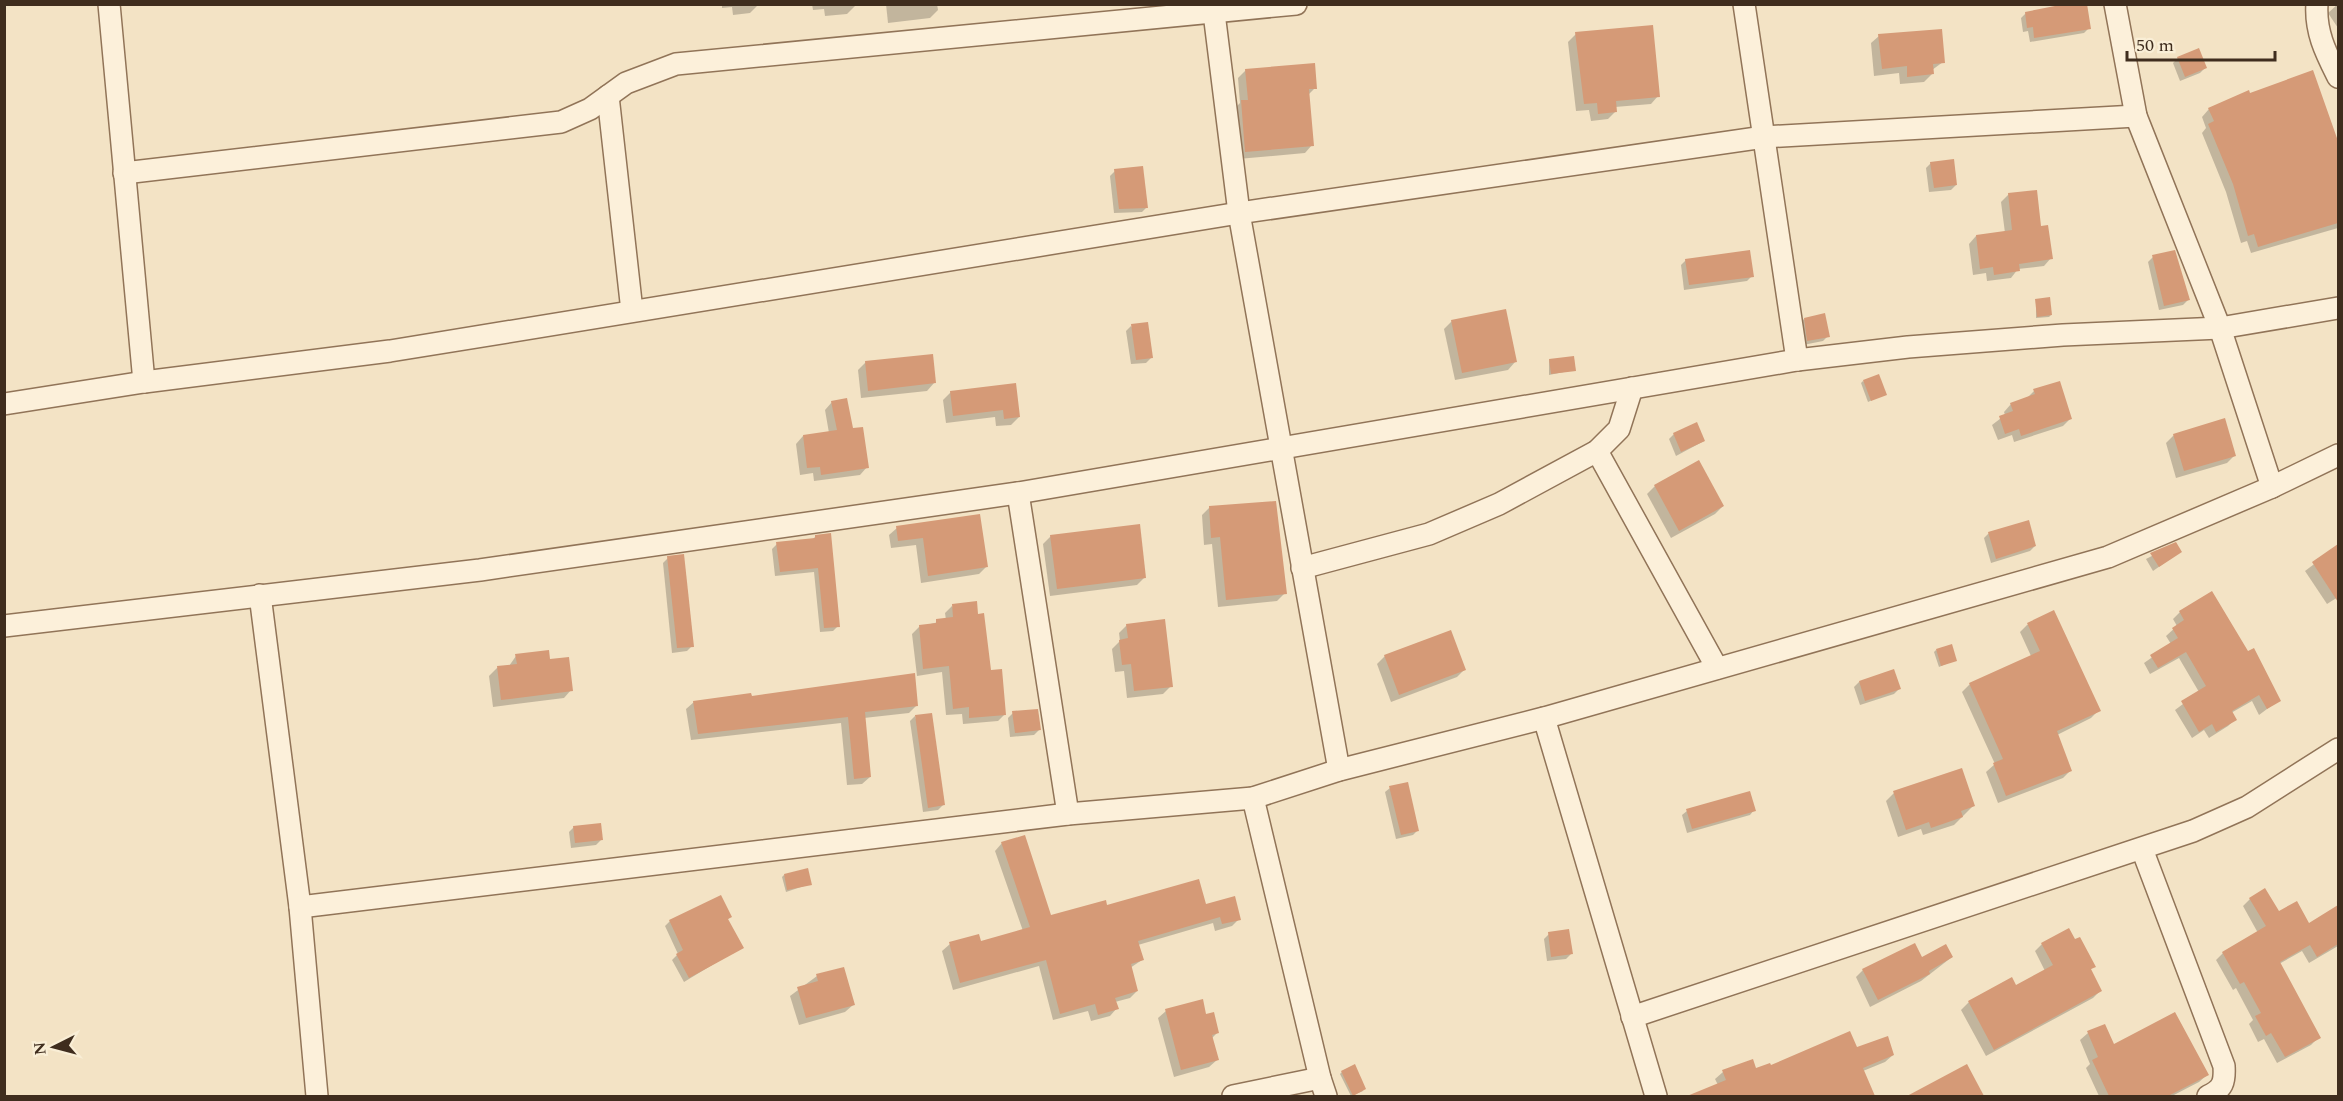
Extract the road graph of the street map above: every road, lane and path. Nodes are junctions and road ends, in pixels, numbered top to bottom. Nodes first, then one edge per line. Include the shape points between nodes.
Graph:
1 (109, 4) edge
2 (1296, 4) edge
3 (1744, 4) edge
4 (2115, 4) edge
5 (2316, 4) edge
6 (1214, 13) junction
7 (2338, 77) edge
8 (608, 96) junction
9 (2136, 116) junction
10 (1764, 137) junction
11 (124, 173) junction
12 (1239, 213) junction
13 (2338, 308) edge
14 (632, 311) junction
15 (2220, 328) junction
16 (1797, 360) junction
17 (144, 382) junction
18 (1632, 388) junction
19 (4, 404) edge
20 (1281, 448) junction
21 (1597, 451) junction
22 (2338, 455) edge
23 (2272, 487) junction
24 (1018, 493) junction
25 (1302, 568) junction
26 (260, 595) junction
27 (4, 626) edge
28 (1717, 668) junction
29 (1544, 718) junction
30 (2338, 749) edge
31 (1339, 770) junction
32 (1253, 798) junction
33 (1068, 814) junction
34 (2142, 849) junction
35 (300, 907) junction
36 (1632, 1017) junction
37 (1323, 1087) edge
38 (317, 1096) edge
39 (1233, 1096) edge
40 (1656, 1096) edge
41 (2208, 1096) edge

1 - 11 street
2 - 6 street
3 - 10 street
4 - 9 street
5 - 7 street via 2316,22
6 - 8 street via 676,64 626,82
6 - 12 street
8 - 11 street via 590,110 561,122
8 - 14 street
9 - 10 street
9 - 15 street
10 - 12 street
10 - 16 street
11 - 17 street
12 - 14 street
12 - 20 street
13 - 15 street
14 - 17 street via 390,351
15 - 16 street via 2063,335
15 - 23 street
16 - 18 street
17 - 19 street
18 - 20 street
18 - 21 street via 1619,429
20 - 24 street
20 - 25 street
21 - 25 street via 1499,504 1429,534
21 - 28 street
22 - 23 street
23 - 28 street via 2108,557
24 - 26 street via 480,570
24 - 33 street
25 - 31 street
26 - 27 street
26 - 35 street
28 - 29 street
29 - 31 street
29 - 36 street
30 - 34 street via 2247,807
31 - 32 street
32 - 33 street
32 - 37 street
33 - 35 street
34 - 36 street
34 - 41 street via 2224,1066 2225,1081 2219,1091
35 - 38 street
36 - 40 street
37 - 39 street

